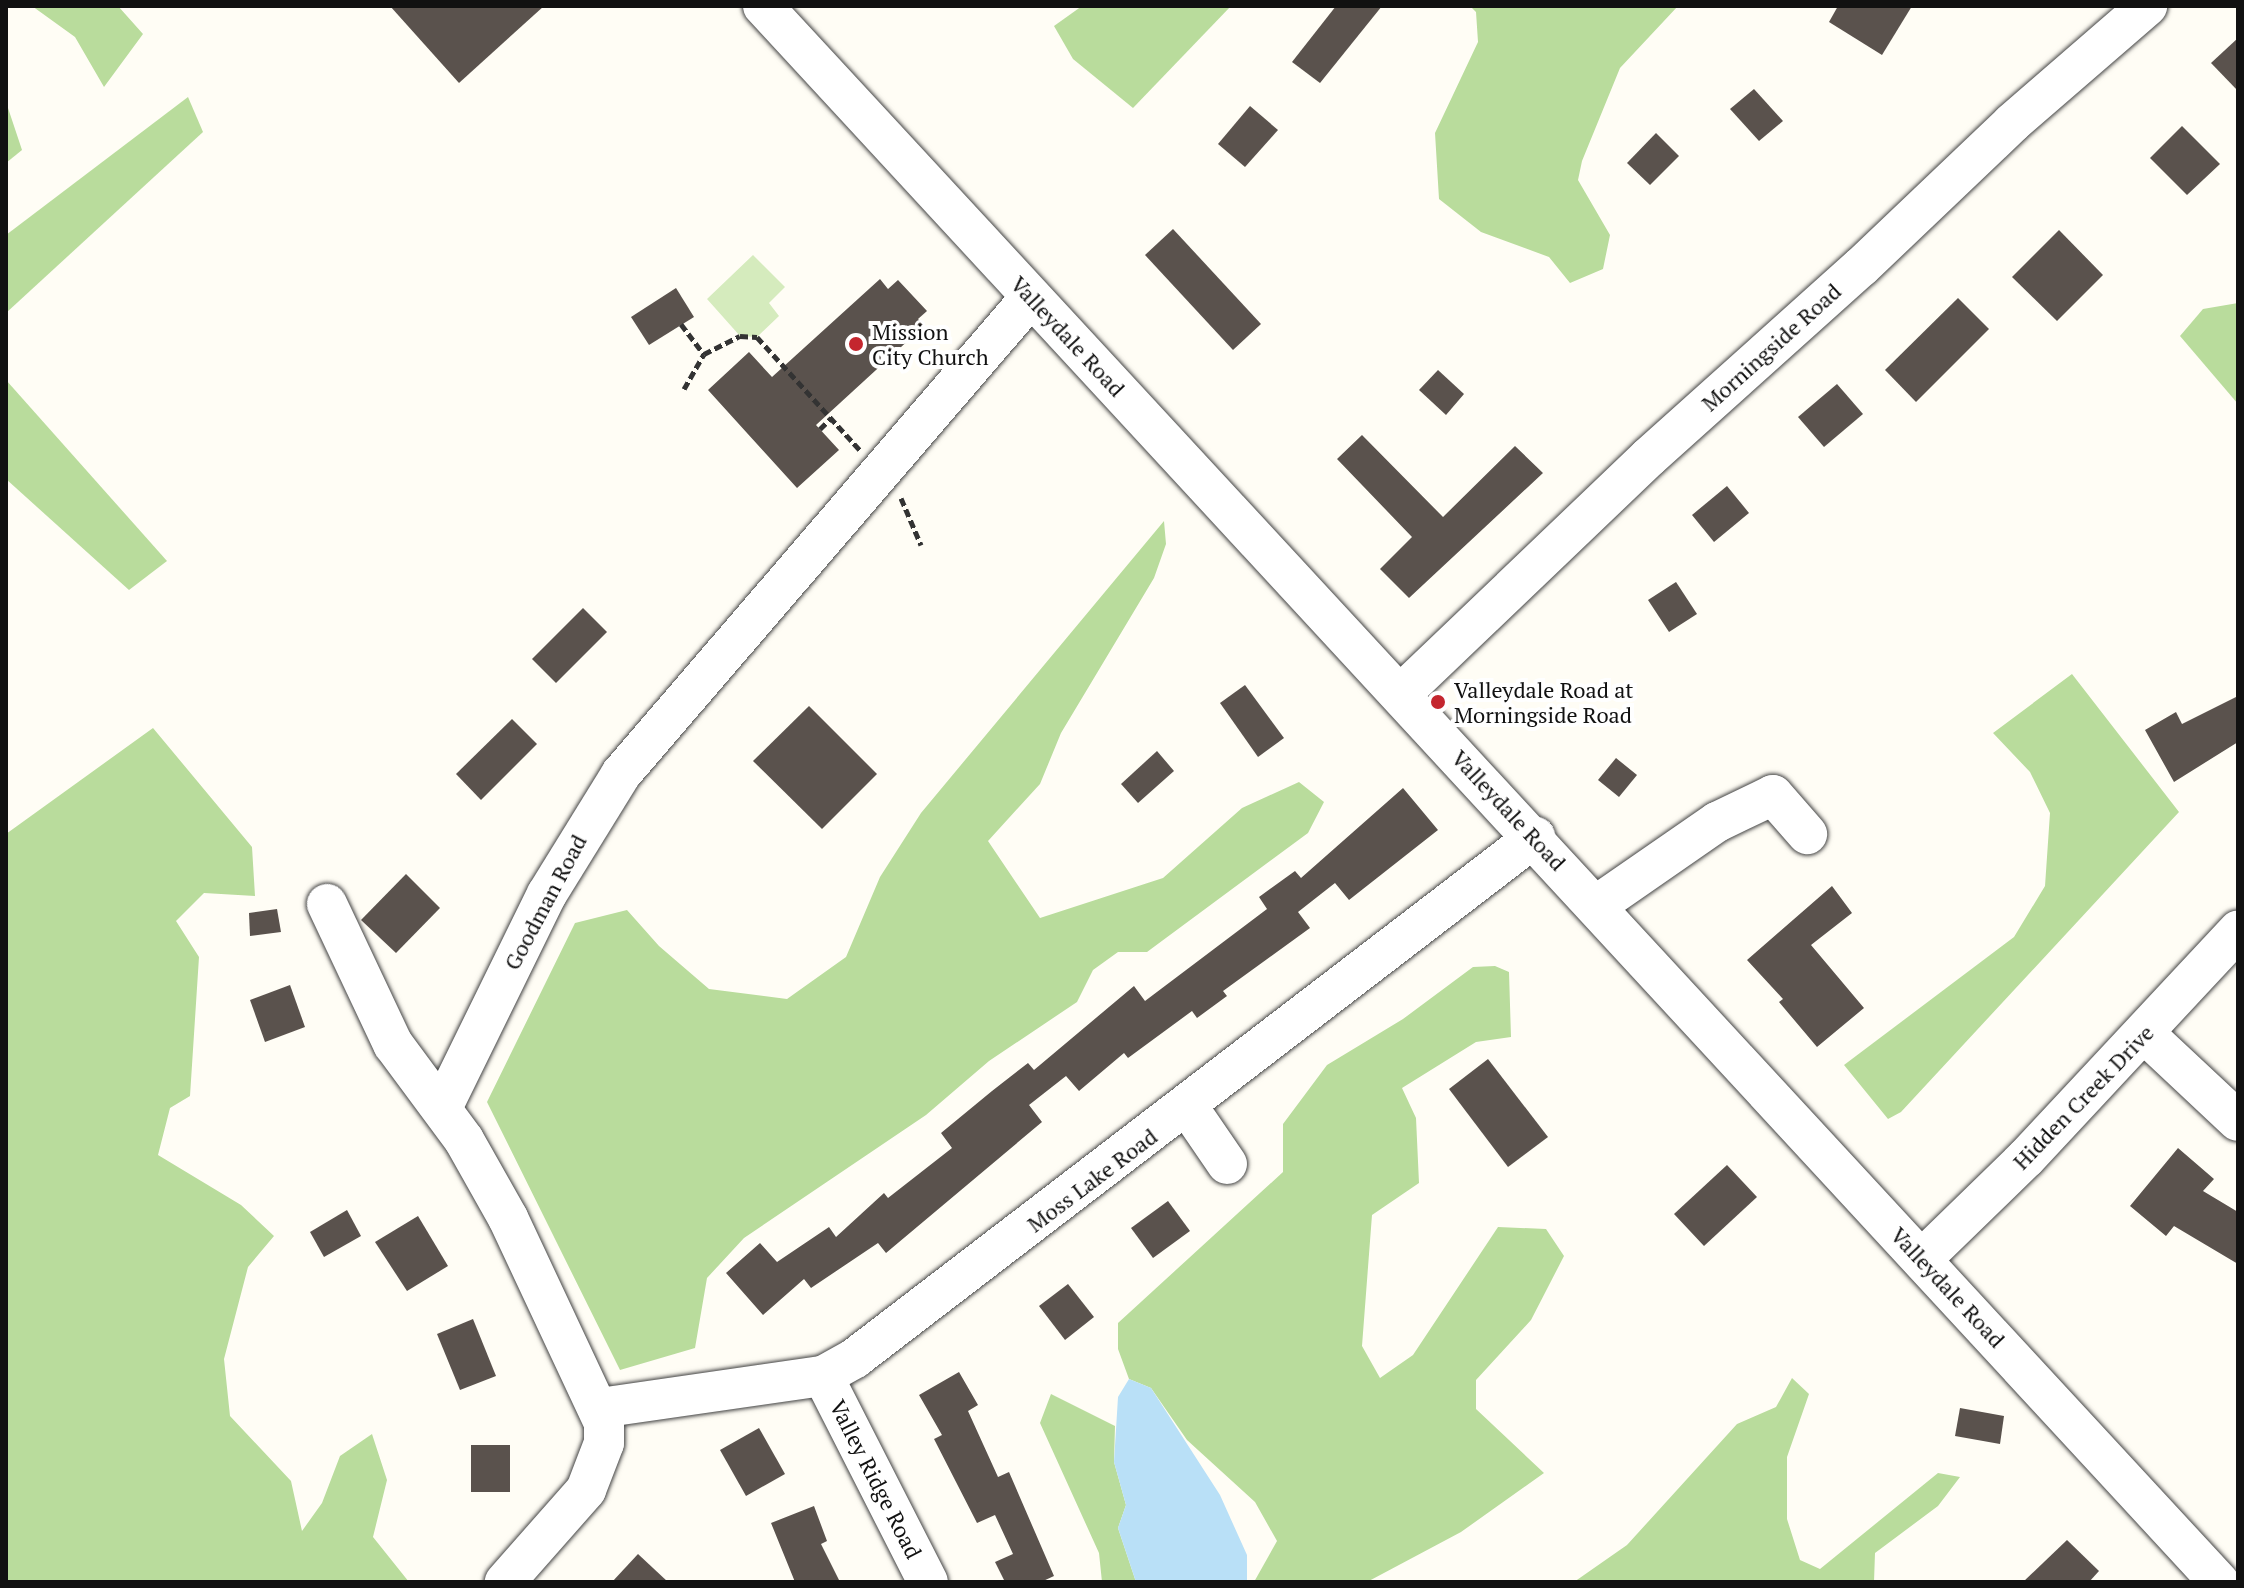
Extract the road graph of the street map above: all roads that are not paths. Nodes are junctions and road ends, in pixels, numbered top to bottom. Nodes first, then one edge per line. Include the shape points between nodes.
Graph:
1 (763, 6) edge
2 (2147, 6) edge
3 (1031, 297) junction
4 (1401, 694) junction
5 (1807, 834) dead end
6 (1535, 837) junction
7 (327, 904) dead end
8 (1597, 905) junction
9 (2238, 931) edge
10 (2145, 1034) junction
11 (1188, 1107) junction
12 (442, 1108) junction
13 (2238, 1121) edge
14 (1227, 1164) dead end
15 (1922, 1259) junction
16 (823, 1376) junction
17 (600, 1408) junction
18 (505, 1582) edge
19 (928, 1582) edge
20 (2219, 1582) edge

1 - 3 street, Valleydale Road
2 - 4 street, Morningside Road via 1649,457
3 - 4 street, Valleydale Road
3 - 12 street, Goodman Road via 621,774 547,894
4 - 6 street, Valleydale Road
5 - 8 street via 1773,795 1717,822
6 - 8 street, Valleydale Road
6 - 11 street, Moss Lake Road
7 - 12 street via 393,1044
8 - 15 street, Valleydale Road
9 - 10 street, Hidden Creek Drive
10 - 13 street
10 - 15 street, Hidden Creek Drive
11 - 14 street
11 - 16 street, Moss Lake Road via 888,1335
12 - 17 street via 508,1218
15 - 20 street, Valleydale Road
16 - 17 street, Moss Lake Road
16 - 19 street, Valley Ridge Road
17 - 18 street via 604,1443 586,1490

